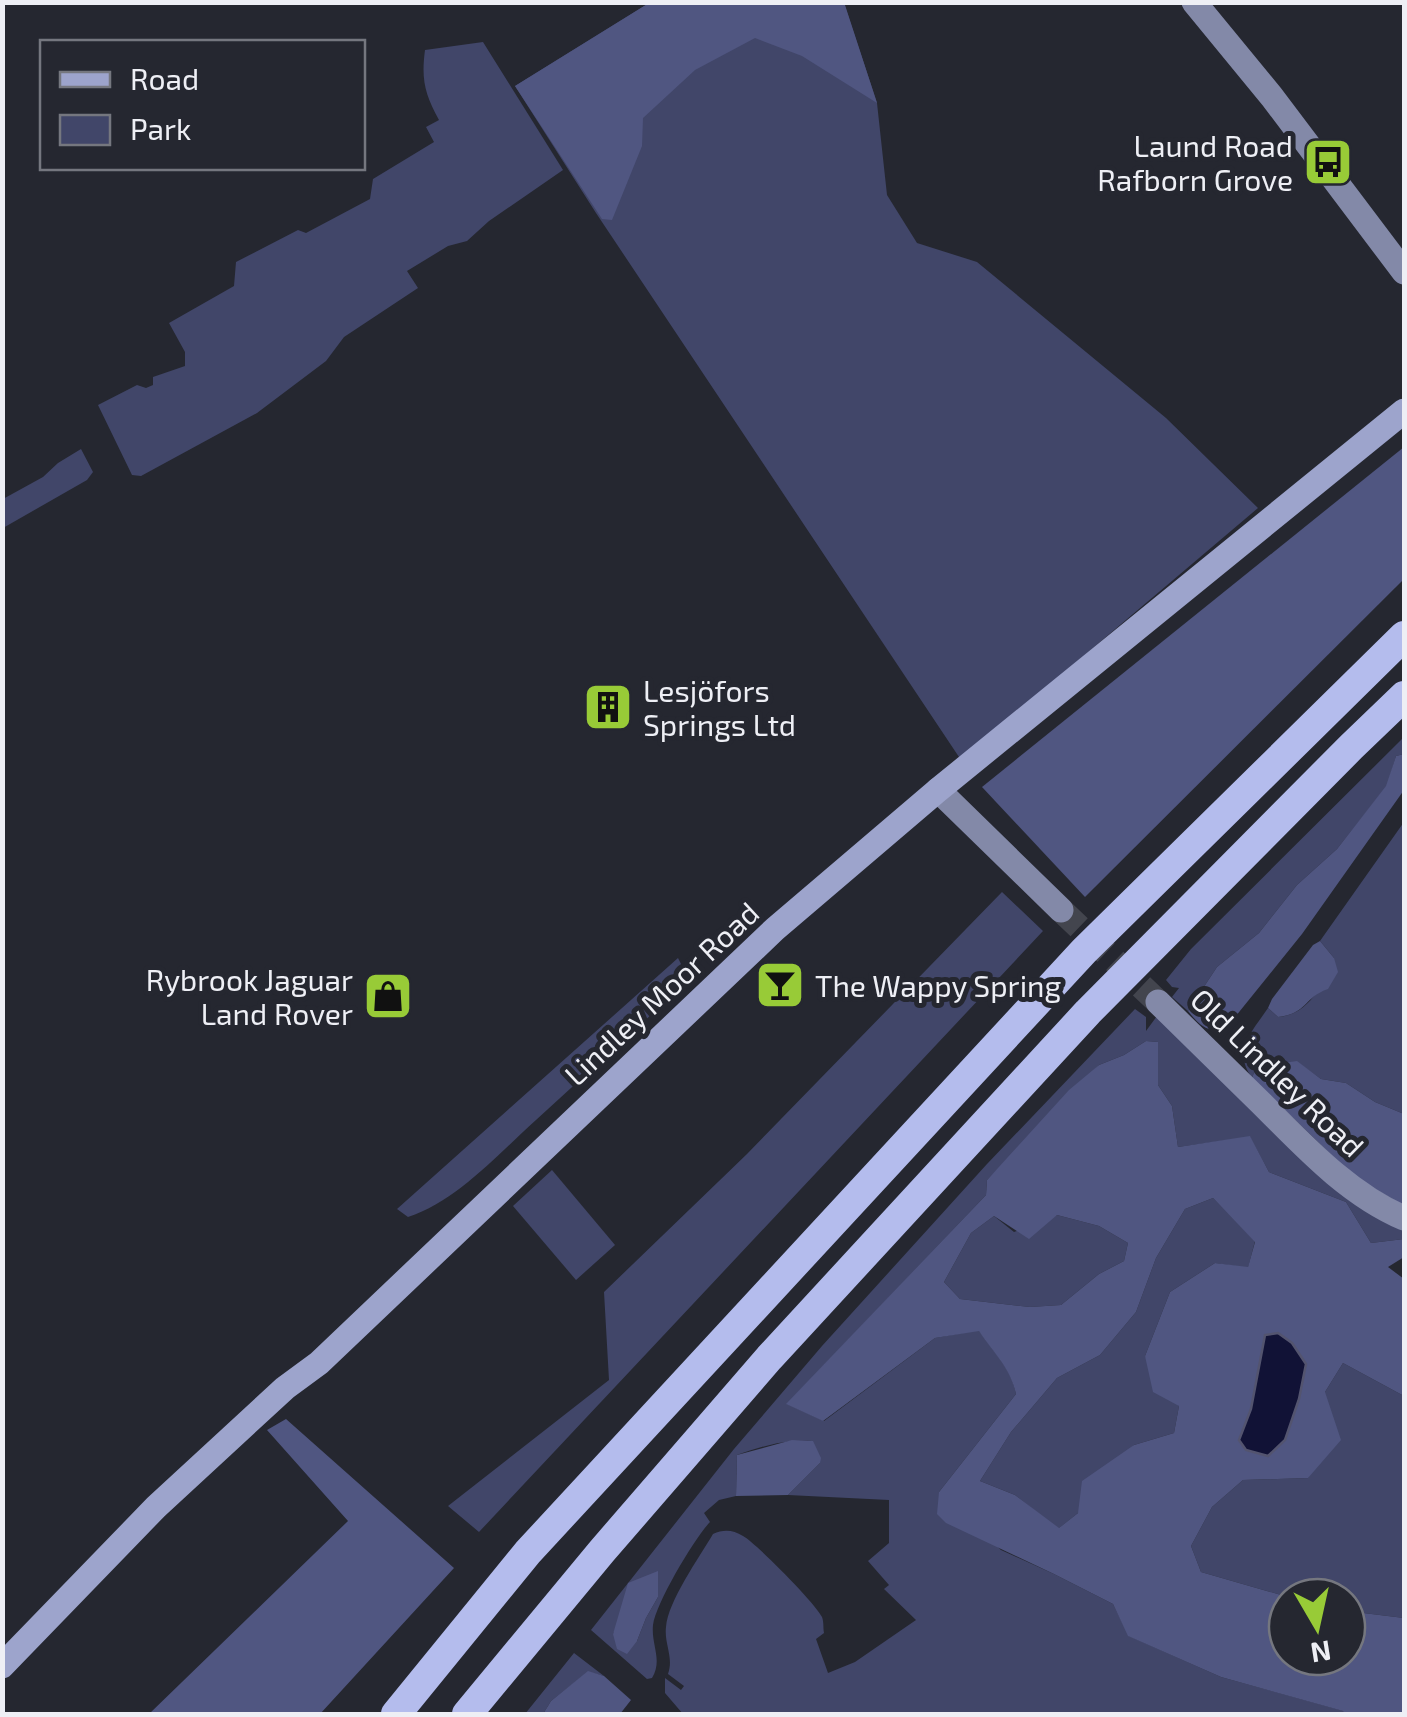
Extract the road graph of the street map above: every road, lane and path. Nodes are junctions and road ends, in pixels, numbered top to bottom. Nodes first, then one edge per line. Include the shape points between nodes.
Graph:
1 (1194, 2) edge
2 (1404, 272) edge
3 (1404, 411) edge
4 (1404, 636) edge
5 (1404, 696) edge
6 (938, 790) junction
7 (1061, 910) tunnel mouth
8 (1158, 1002) tunnel mouth
9 (1404, 1218) edge
10 (602, 1551) junction
11 (528, 1552) junction
12 (2, 1666) edge
13 (372, 1714) edge
14 (396, 1714) edge
15 (467, 1714) edge
16 (490, 1714) edge

1 - 2 street
3 - 6 main road, Lindley Moor Road
4 - 11 highway via 1084,951
5 - 10 highway via 1088,1012 769,1358
6 - 7 street
6 - 12 main road, Lindley Moor Road via 776,929 333,1350 156,1507
8 - 9 street, Old Lindley Road via 1333,1171
10 - 15 highway
10 - 16 highway
11 - 13 highway
11 - 14 highway

